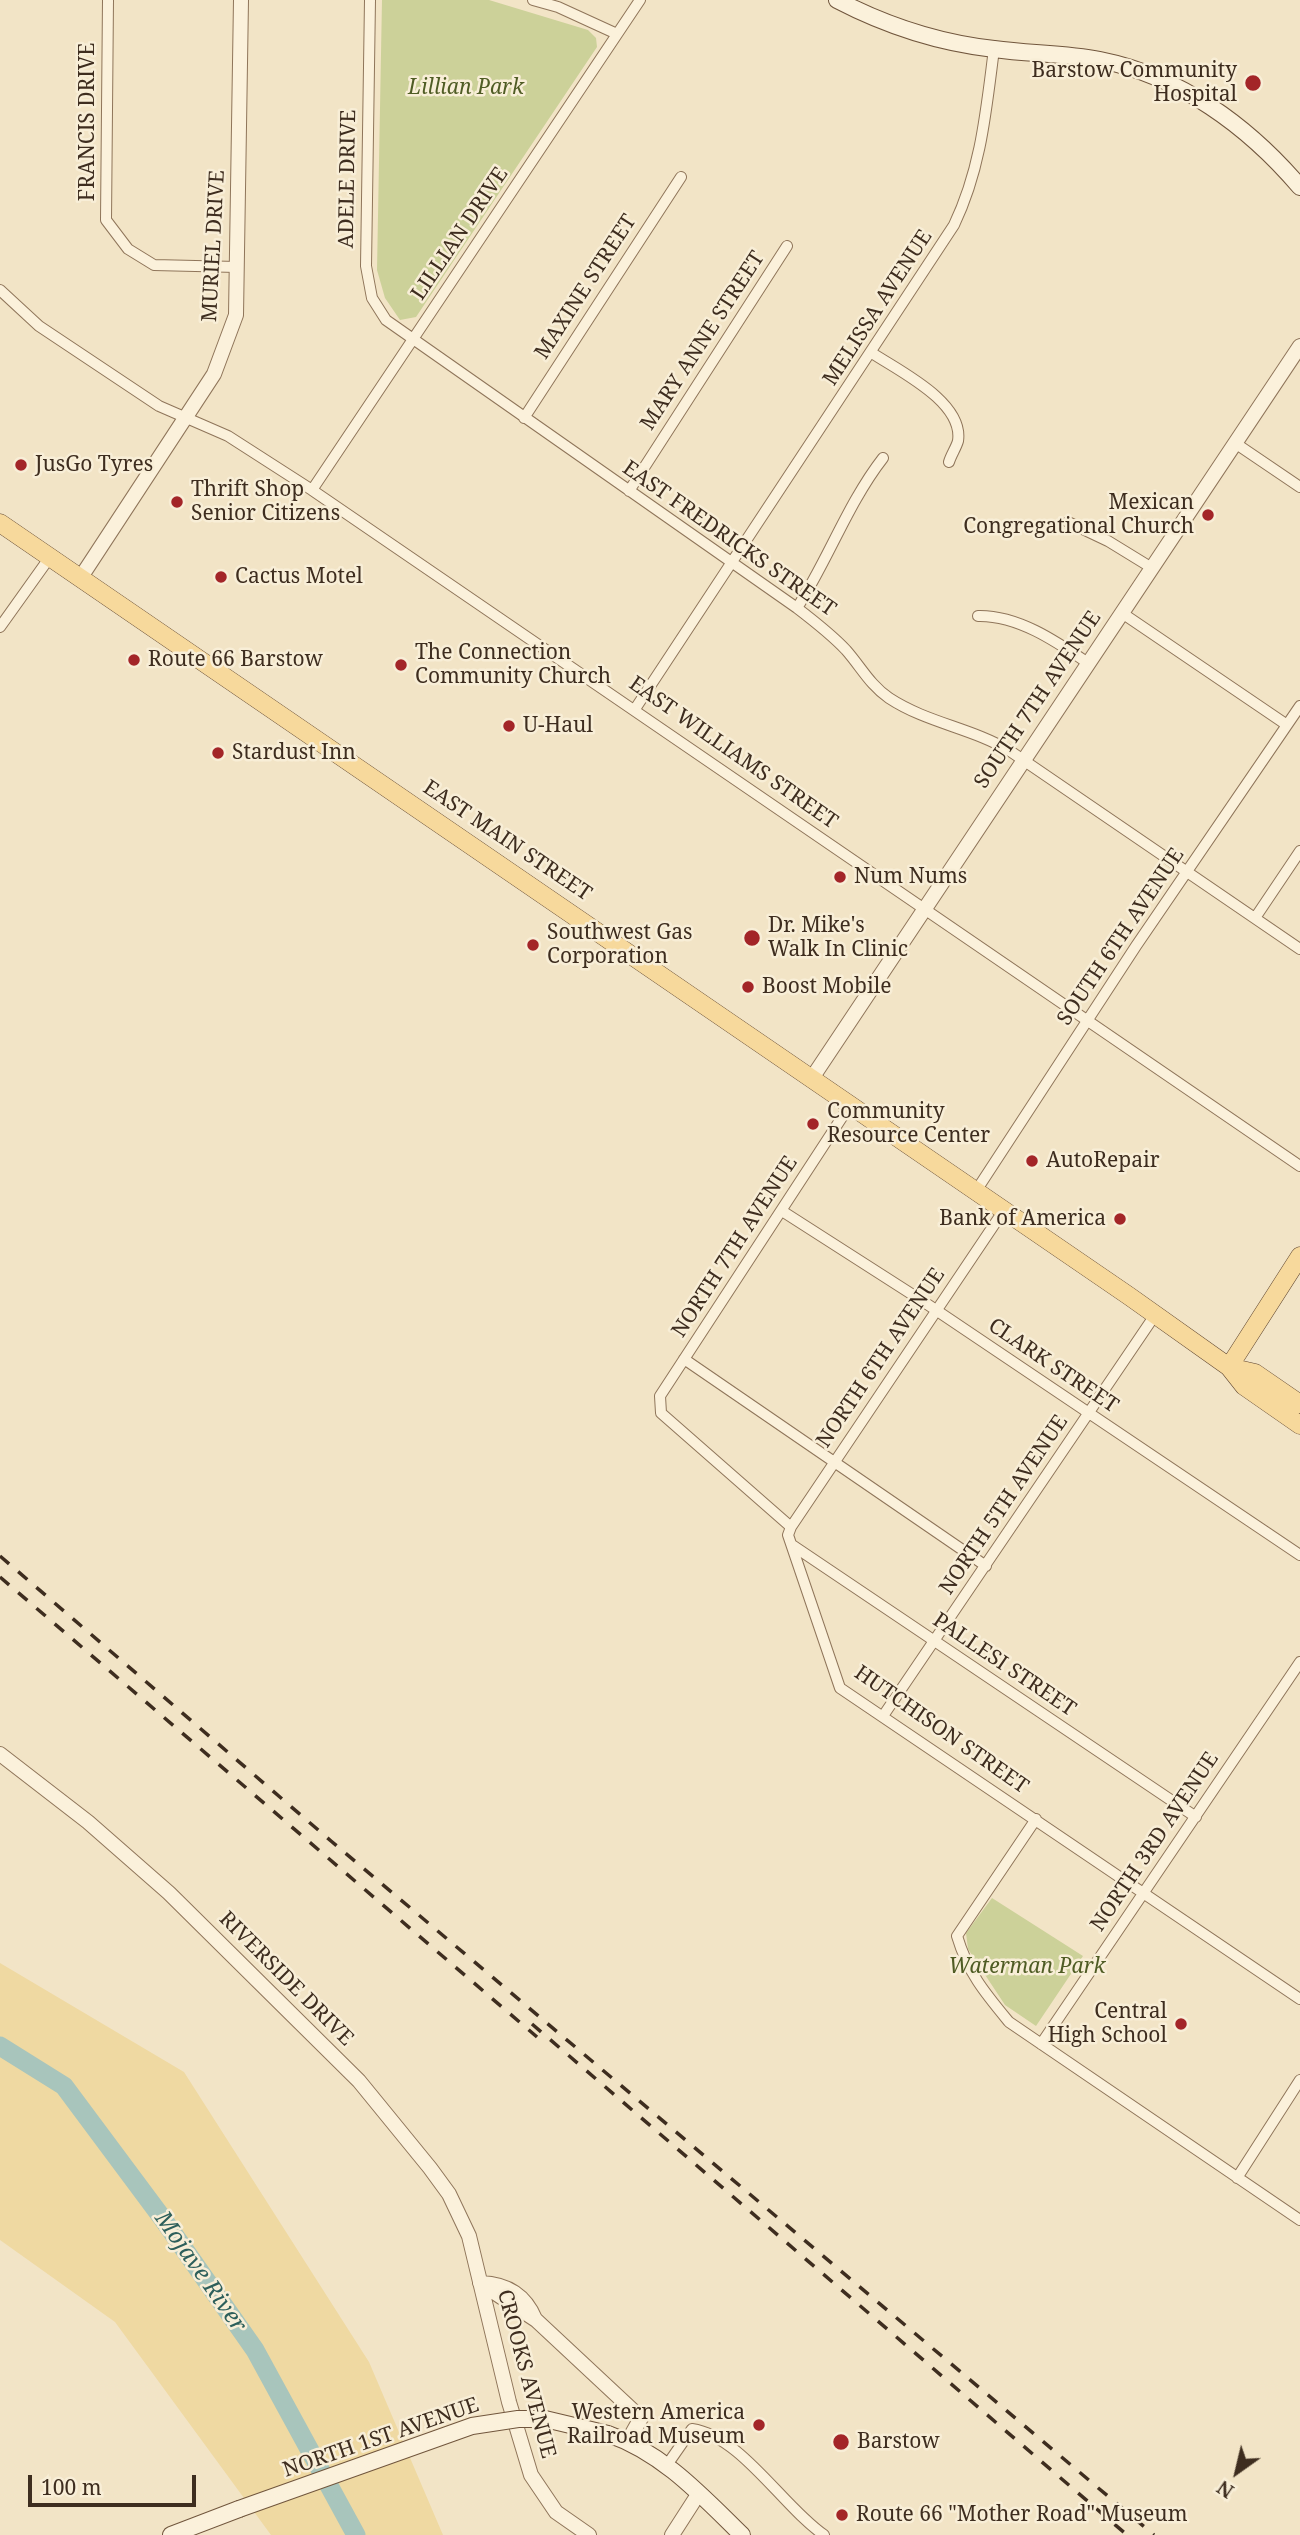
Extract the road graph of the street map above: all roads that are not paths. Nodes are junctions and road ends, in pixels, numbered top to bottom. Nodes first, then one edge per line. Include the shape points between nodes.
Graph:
1 (108, 0) edge
2 (241, 0) edge
3 (370, 0) edge
4 (533, 0) edge
5 (640, 0) edge
6 (837, 0) edge
7 (617, 34) junction
8 (994, 50) junction
9 (681, 177) dead end
10 (1300, 187) edge
11 (787, 246) dead end
12 (237, 267) junction
13 (0, 290) edge
14 (412, 341) junction
15 (1300, 346) edge
16 (872, 353) junction
17 (524, 418) junction
18 (185, 419) junction
19 (1235, 443) junction
20 (883, 458) dead end
21 (949, 462) dead end
22 (1300, 487) edge
23 (312, 490) junction
24 (629, 491) junction
25 (1068, 522) dead end
26 (0, 523) edge
27 (50, 556) junction
28 (733, 564) junction
29 (1152, 568) junction
30 (81, 577) junction
31 (797, 608) junction
32 (1122, 613) junction
33 (978, 616) dead end
34 (0, 627) edge
35 (1088, 663) junction
36 (1300, 706) edge
37 (635, 709) junction
38 (1287, 725) junction
39 (1023, 760) junction
40 (1300, 851) edge
41 (1187, 871) junction
42 (925, 908) junction
43 (1255, 918) junction
44 (1300, 949) edge
45 (1088, 1020) junction
46 (812, 1078) junction
47 (850, 1105) junction
48 (1300, 1166) edge
49 (976, 1191) junction
50 (1004, 1210) junction
51 (782, 1211) junction
52 (1300, 1256) edge
53 (936, 1311) junction
54 (1155, 1315) junction
55 (684, 1359) junction
56 (1228, 1367) junction
57 (1300, 1404) edge
58 (1088, 1414) junction
59 (1300, 1425) edge
60 (834, 1463) junction
61 (791, 1527) junction
62 (792, 1545) junction
63 (1300, 1555) edge
64 (986, 1566) junction
65 (934, 1642) junction
66 (1300, 1662) edge
67 (883, 1717) junction
68 (0, 1754) edge
69 (1196, 1817) junction
70 (1036, 1819) junction
71 (1144, 1894) junction
72 (1300, 1999) edge
73 (1041, 2044) junction
74 (1300, 2081) edge
75 (1237, 2178) junction
76 (1300, 2220) edge
77 (480, 2283) junction
78 (628, 2441) junction
79 (667, 2465) junction
80 (699, 2493) junction
81 (171, 2535) edge
82 (589, 2535) edge
83 (672, 2535) edge
84 (742, 2535) edge
85 (824, 2535) edge

1 - 12 street, FRANCIS DRIVE via 107,220 128,249 154,265
2 - 12 street, MURIEL DRIVE
3 - 14 street, ADELE DRIVE via 366,266 372,298 386,320
4 - 7 street
5 - 7 street, LILLIAN DRIVE
6 - 8 main road via 920,34
7 - 14 street, LILLIAN DRIVE
8 - 10 main road via 1101,61 1149,75 1226,117 1256,140
8 - 16 street, MELISSA AVENUE via 970,191 954,225
9 - 17 street, MAXINE STREET
11 - 24 street, MARY ANNE STREET
12 - 18 street, MURIEL DRIVE via 236,315 227,346 215,374
13 - 18 street, EAST WILLIAMS STREET via 39,326
14 - 17 street, EAST FREDRICKS STREET
14 - 23 street, LILLIAN DRIVE
15 - 19 street, SOUTH 7TH AVENUE
16 - 21 street via 936,396 951,412 958,442
16 - 28 street, MELISSA AVENUE
17 - 24 street, EAST FREDRICKS STREET
18 - 23 street, EAST WILLIAMS STREET via 228,436
18 - 30 street, MURIEL DRIVE
19 - 22 street
19 - 29 street, SOUTH 7TH AVENUE
20 - 31 street
23 - 37 street, EAST WILLIAMS STREET
24 - 28 street, EAST FREDRICKS STREET
25 - 29 street
26 - 27 main road, EAST MAIN STREET
27 - 30 main road, EAST MAIN STREET
27 - 34 street
28 - 31 street, EAST FREDRICKS STREET
28 - 37 street, MELISSA AVENUE
29 - 32 street, SOUTH 7TH AVENUE
30 - 46 main road, EAST MAIN STREET
31 - 39 street, EAST FREDRICKS STREET via 827,631 886,696 920,716 984,736
32 - 35 street, SOUTH 7TH AVENUE
32 - 38 street
33 - 35 street via 1036,632
35 - 39 street, SOUTH 7TH AVENUE
36 - 38 street, SOUTH 6TH AVENUE
37 - 42 street, EAST WILLIAMS STREET
38 - 41 street, SOUTH 6TH AVENUE
39 - 41 street, EAST FREDRICKS STREET
39 - 42 street, SOUTH 7TH AVENUE
40 - 43 street
41 - 43 street, EAST FREDRICKS STREET
41 - 45 street, SOUTH 6TH AVENUE
42 - 45 street, EAST WILLIAMS STREET
42 - 46 street, SOUTH 7TH AVENUE
43 - 44 street, EAST FREDRICKS STREET
45 - 48 street, EAST WILLIAMS STREET
45 - 49 street, SOUTH 6TH AVENUE
46 - 47 main road, EAST MAIN STREET
47 - 49 main road, EAST MAIN STREET
47 - 51 street, NORTH 7TH AVENUE
49 - 50 main road, EAST MAIN STREET
50 - 53 street, NORTH 6TH AVENUE
50 - 54 main road, EAST MAIN STREET
51 - 53 street, CLARK STREET
51 - 55 street, NORTH 7TH AVENUE
52 - 56 main road
53 - 58 street, CLARK STREET
53 - 60 street, NORTH 6TH AVENUE
54 - 56 main road, EAST MAIN STREET
54 - 58 street, NORTH 5TH AVENUE
55 - 60 street
55 - 61 street, NORTH 7TH AVENUE via 660,1395 661,1413
56 - 57 main road, EAST MAIN STREET via 1255,1373
56 - 59 main road, EAST MAIN STREET via 1244,1386
58 - 63 street, CLARK STREET
58 - 64 street, NORTH 5TH AVENUE
60 - 61 street, NORTH 6TH AVENUE
60 - 64 street
61 - 62 street, HUTCHISON STREET
62 - 65 street, PALLESI STREET
62 - 67 street, HUTCHISON STREET via 840,1688
64 - 65 street, NORTH 5TH AVENUE
65 - 67 street, NORTH 5TH AVENUE
65 - 69 street, PALLESI STREET
66 - 69 street, NORTH 3RD AVENUE
67 - 70 street, HUTCHISON STREET
68 - 77 street, RIVERSIDE DRIVE via 169,1893 359,2081 449,2194 469,2236
69 - 71 street, NORTH 3RD AVENUE
70 - 71 street, HUTCHISON STREET
70 - 73 street via 957,1936 965,1963 982,1989 1009,2022
71 - 72 street, HUTCHISON STREET
71 - 73 street, NORTH 3RD AVENUE
73 - 75 street
74 - 75 street
75 - 76 street
77 - 78 street via 499,2284 528,2302 536,2320 640,2418
77 - 82 street, CROOKS AVENUE via 531,2475 556,2512
78 - 79 main road, NORTH 1ST AVENUE
78 - 81 main road, NORTH 1ST AVENUE, bridge via 545,2419 472,2426
79 - 80 main road, NORTH 1ST AVENUE
79 - 85 street via 692,2429 703,2430 726,2444
80 - 83 street
80 - 84 main road, NORTH 1ST AVENUE

